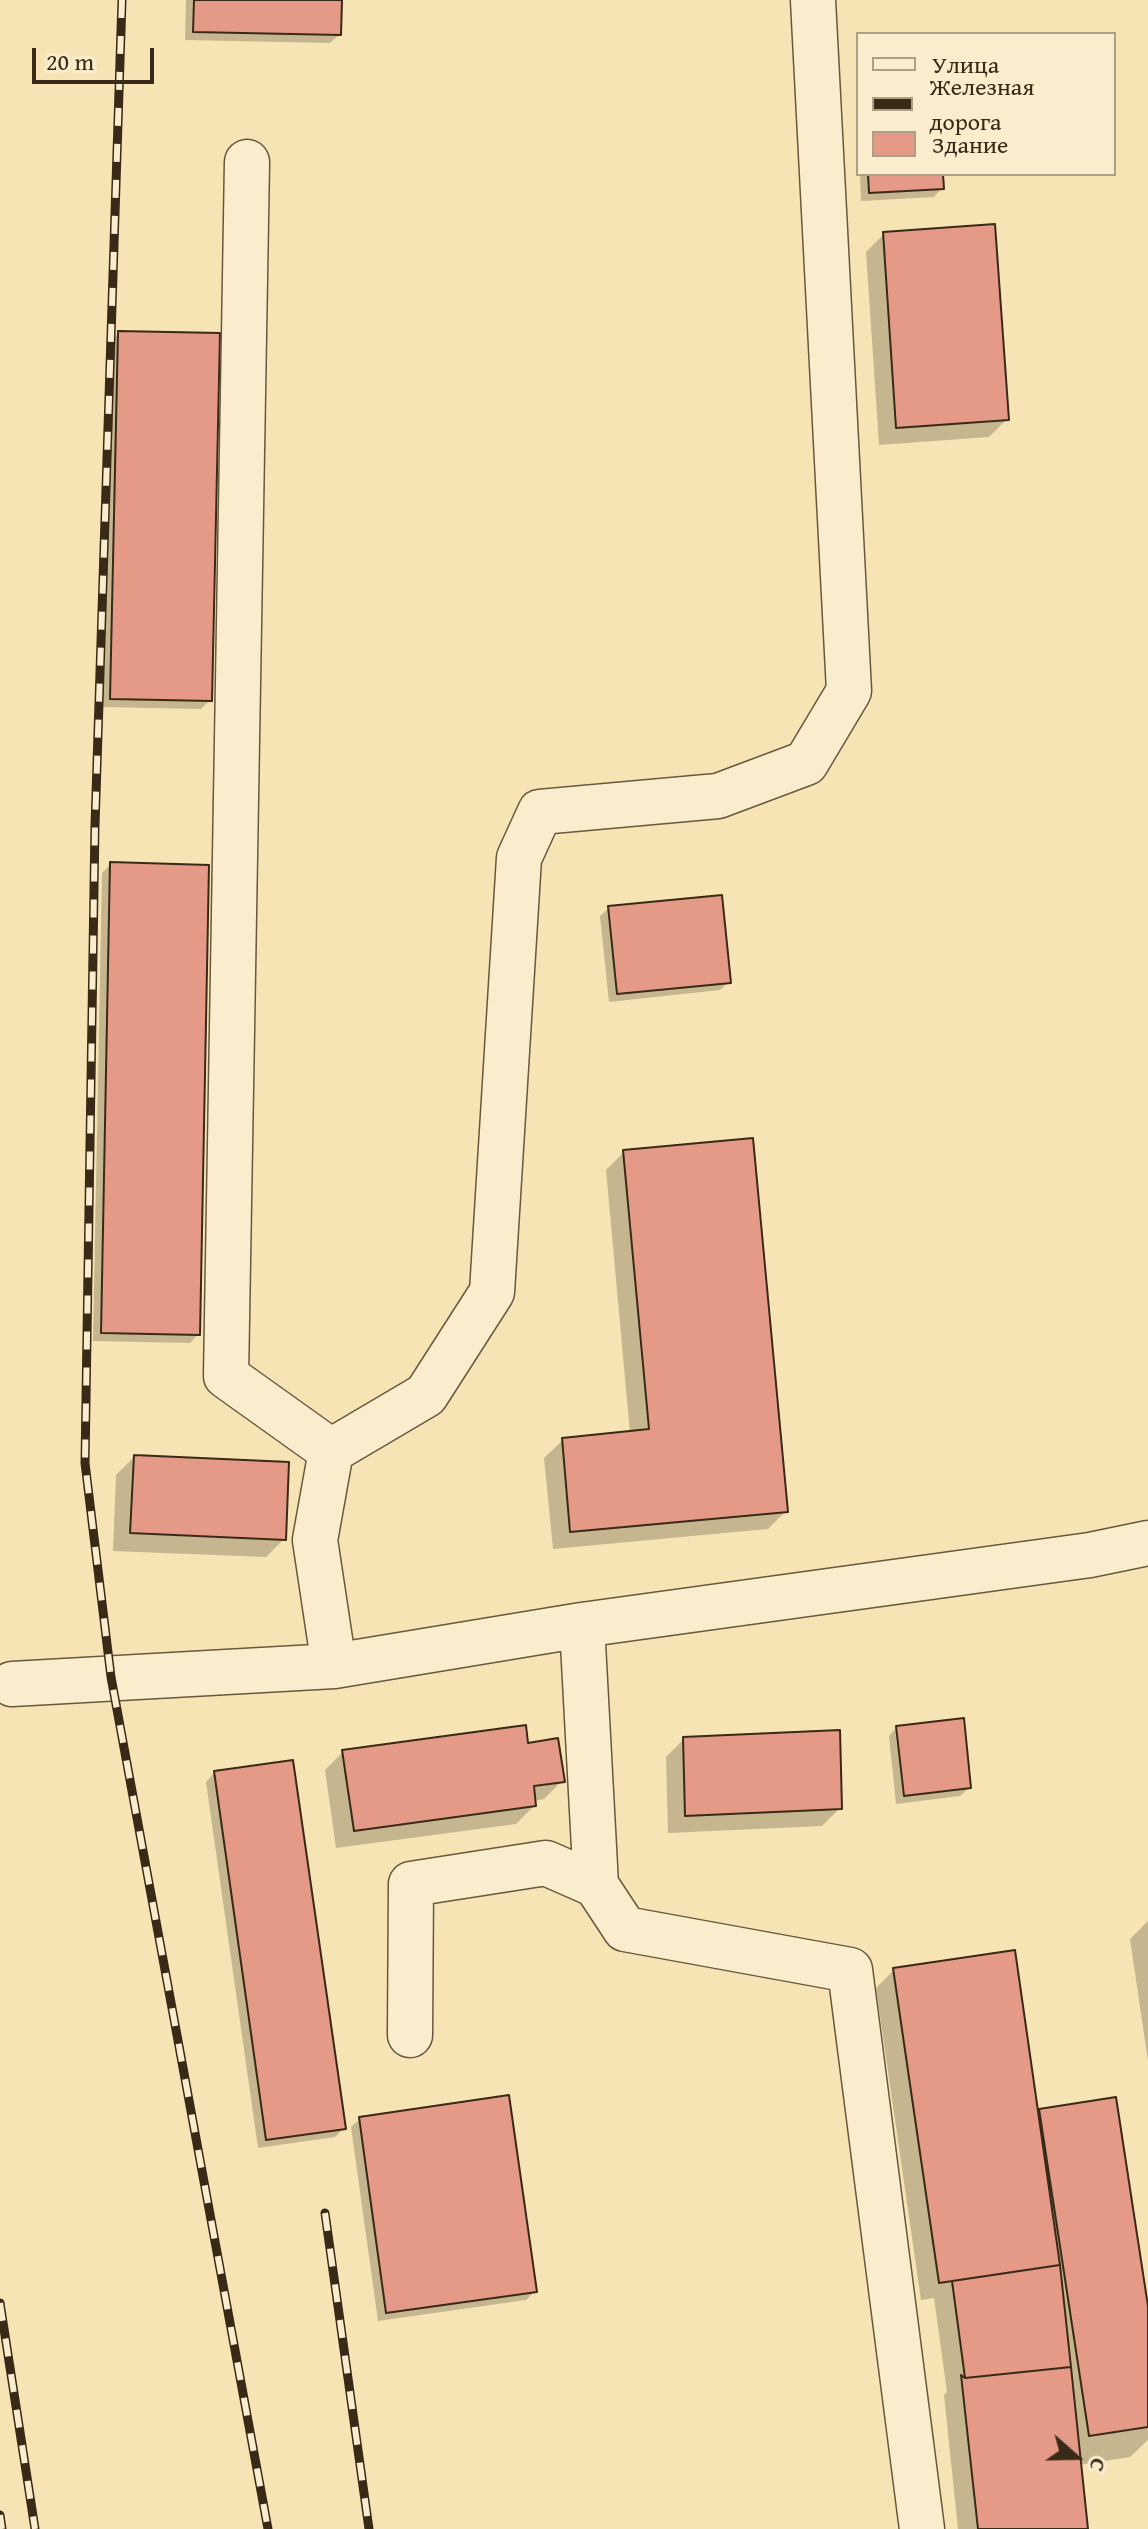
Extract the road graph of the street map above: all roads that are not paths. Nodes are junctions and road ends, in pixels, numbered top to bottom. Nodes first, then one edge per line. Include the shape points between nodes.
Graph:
1 (813, 0) edge
2 (247, 162) dead end
3 (331, 1451) junction
4 (1148, 1543) edge
5 (582, 1625) junction
6 (334, 1666) junction
7 (12, 1684) dead end
8 (596, 1885) junction
9 (410, 2035) dead end
10 (922, 2529) edge

1 - 3 lane via 849,691 806,763 718,796 540,812 519,858 492,1292 426,1395
2 - 3 lane via 226,1376
3 - 6 lane via 315,1540
4 - 5 lane
5 - 6 lane
5 - 8 lane
6 - 7 lane
8 - 9 lane via 546,1863 411,1884
8 - 10 lane via 625,1929 850,1970

